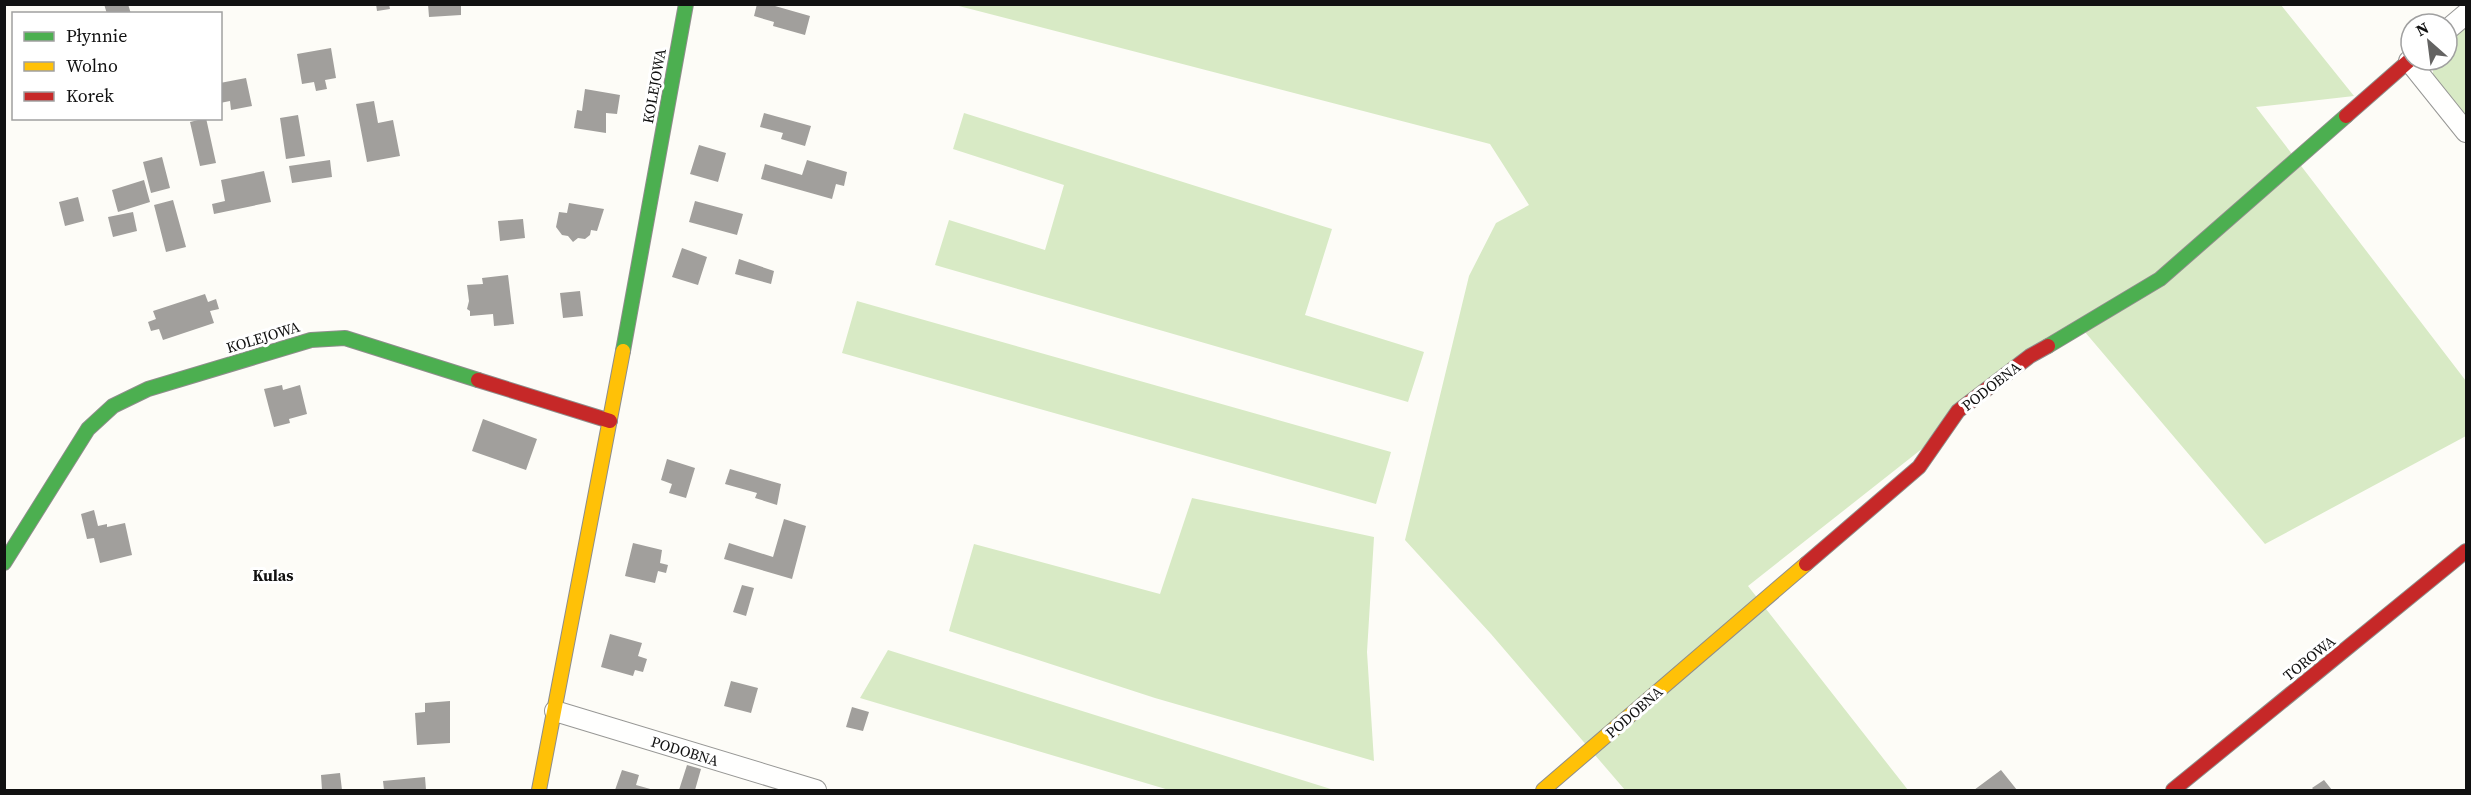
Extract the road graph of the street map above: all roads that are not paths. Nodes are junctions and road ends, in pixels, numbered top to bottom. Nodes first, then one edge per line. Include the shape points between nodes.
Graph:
1 (686, 4) edge
2 (2399, 70) edge
3 (2419, 72) edge
4 (2466, 132) edge
5 (610, 421) junction
6 (2466, 551) edge
7 (4, 563) edge
8 (555, 711) junction
9 (538, 790) edge
10 (816, 790) edge
11 (1543, 790) edge
12 (2173, 790) edge

1 - 5 street, KOLEJOWA
2 - 11 street, PODOBNA via 2160,279 2030,356 1958,411 1918,467
3 - 4 street
5 - 7 street, KOLEJOWA via 345,338 311,340 147,389 113,406 88,429
5 - 8 street, KOLEJOWA
6 - 12 street, TOROWA
8 - 9 street, KOLEJOWA
8 - 10 street, PODOBNA

